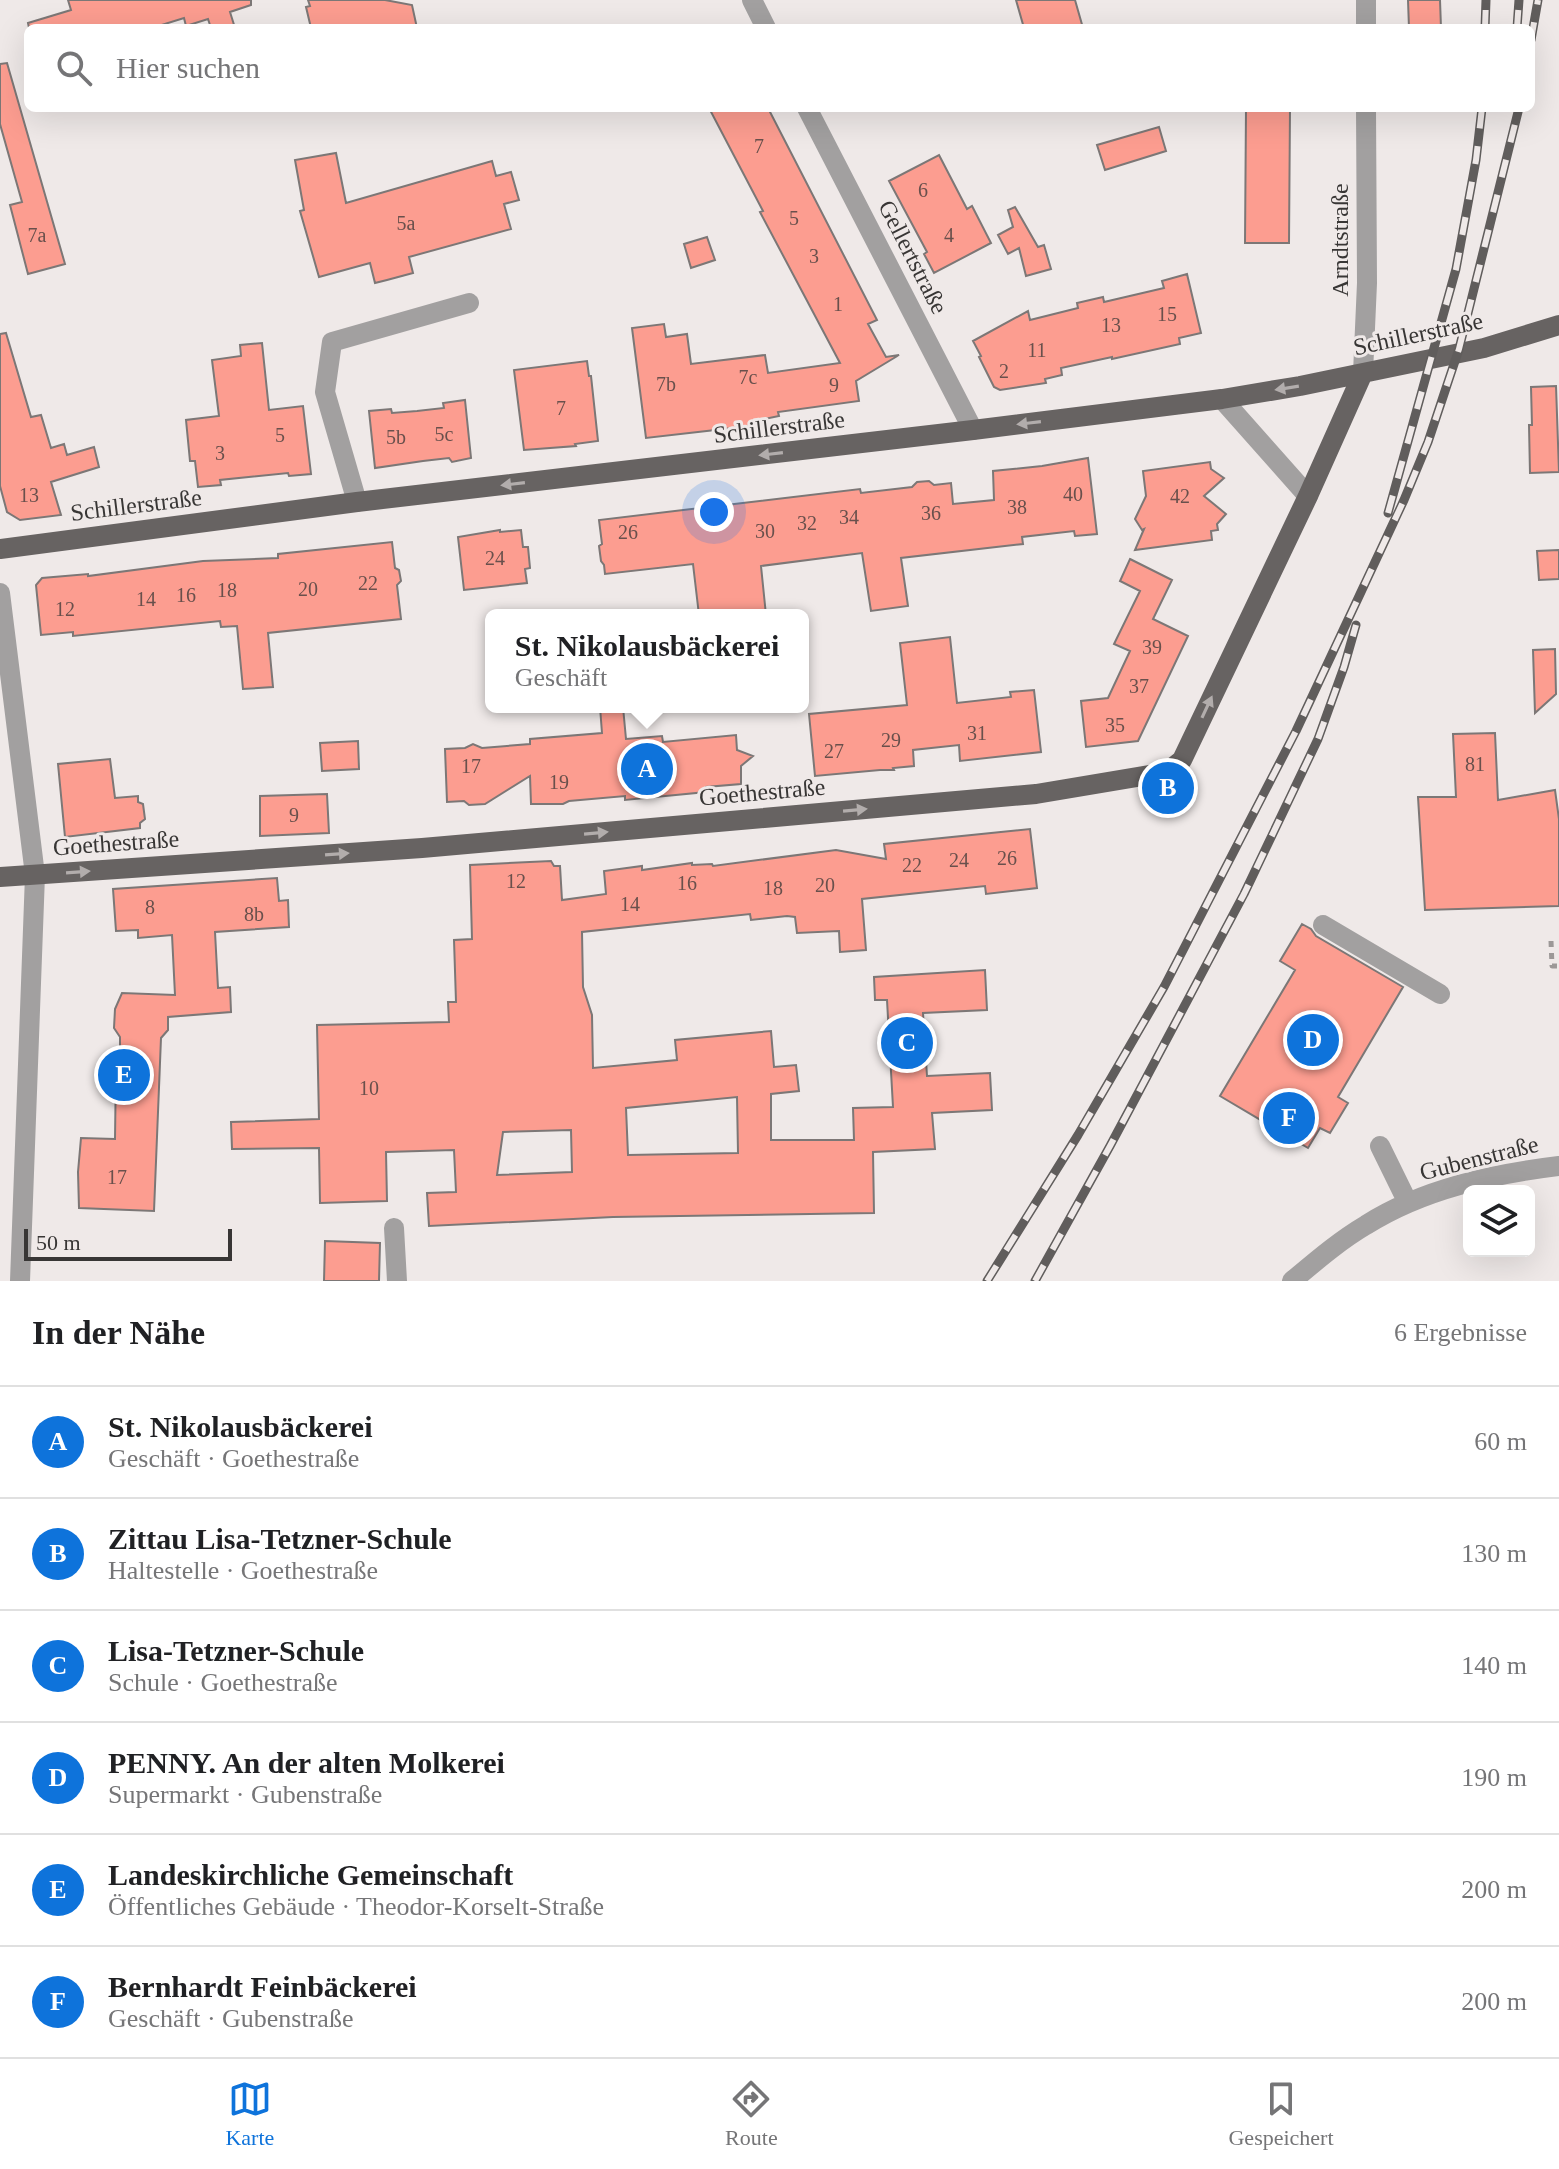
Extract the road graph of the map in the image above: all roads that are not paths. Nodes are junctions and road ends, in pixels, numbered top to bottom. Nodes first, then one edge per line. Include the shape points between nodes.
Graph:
1 (752, 0) edge
2 (1366, 0) edge
3 (764, 24) edge
4 (1366, 24) edge
5 (809, 112) edge
6 (1366, 112) edge
7 (469, 303) dead end
8 (1559, 325) edge
9 (1363, 373) junction
10 (1222, 399) junction
11 (973, 430) junction
12 (1308, 496) junction
13 (357, 502) junction
14 (0, 549) edge
15 (0, 593) edge
16 (35, 875) junction
17 (0, 877) edge
18 (1323, 925) dead end
19 (1440, 994) dead end
20 (1380, 1146) dead end
21 (1559, 1166) edge
22 (1408, 1203) junction
23 (394, 1228) dead end
24 (20, 1281) edge
25 (397, 1281) edge
26 (1292, 1281) edge

1 - 3 street
2 - 4 street
5 - 11 street, Gellertstraße
6 - 9 street, Arndtstraße
7 - 13 street via 332,342 325,392
8 - 9 main road, Schillerstraße via 1484,348
9 -> 10 main road, Schillerstraße
9 - 12 main road, Goethestraße
10 -> 11 main road, Schillerstraße
10 - 12 street
11 -> 13 main road, Schillerstraße
16 -> 12 main road, Goethestraße via 422,848 1036,794 1167,772 1182,760
13 - 14 main road, Schillerstraße
15 - 16 street
16 - 17 main road, Goethestraße
16 - 24 street
18 - 19 street
20 - 22 street
21 - 22 street, Gubenstraße via 1496,1176
22 - 26 street, Gubenstraße via 1367,1224
23 - 25 street

